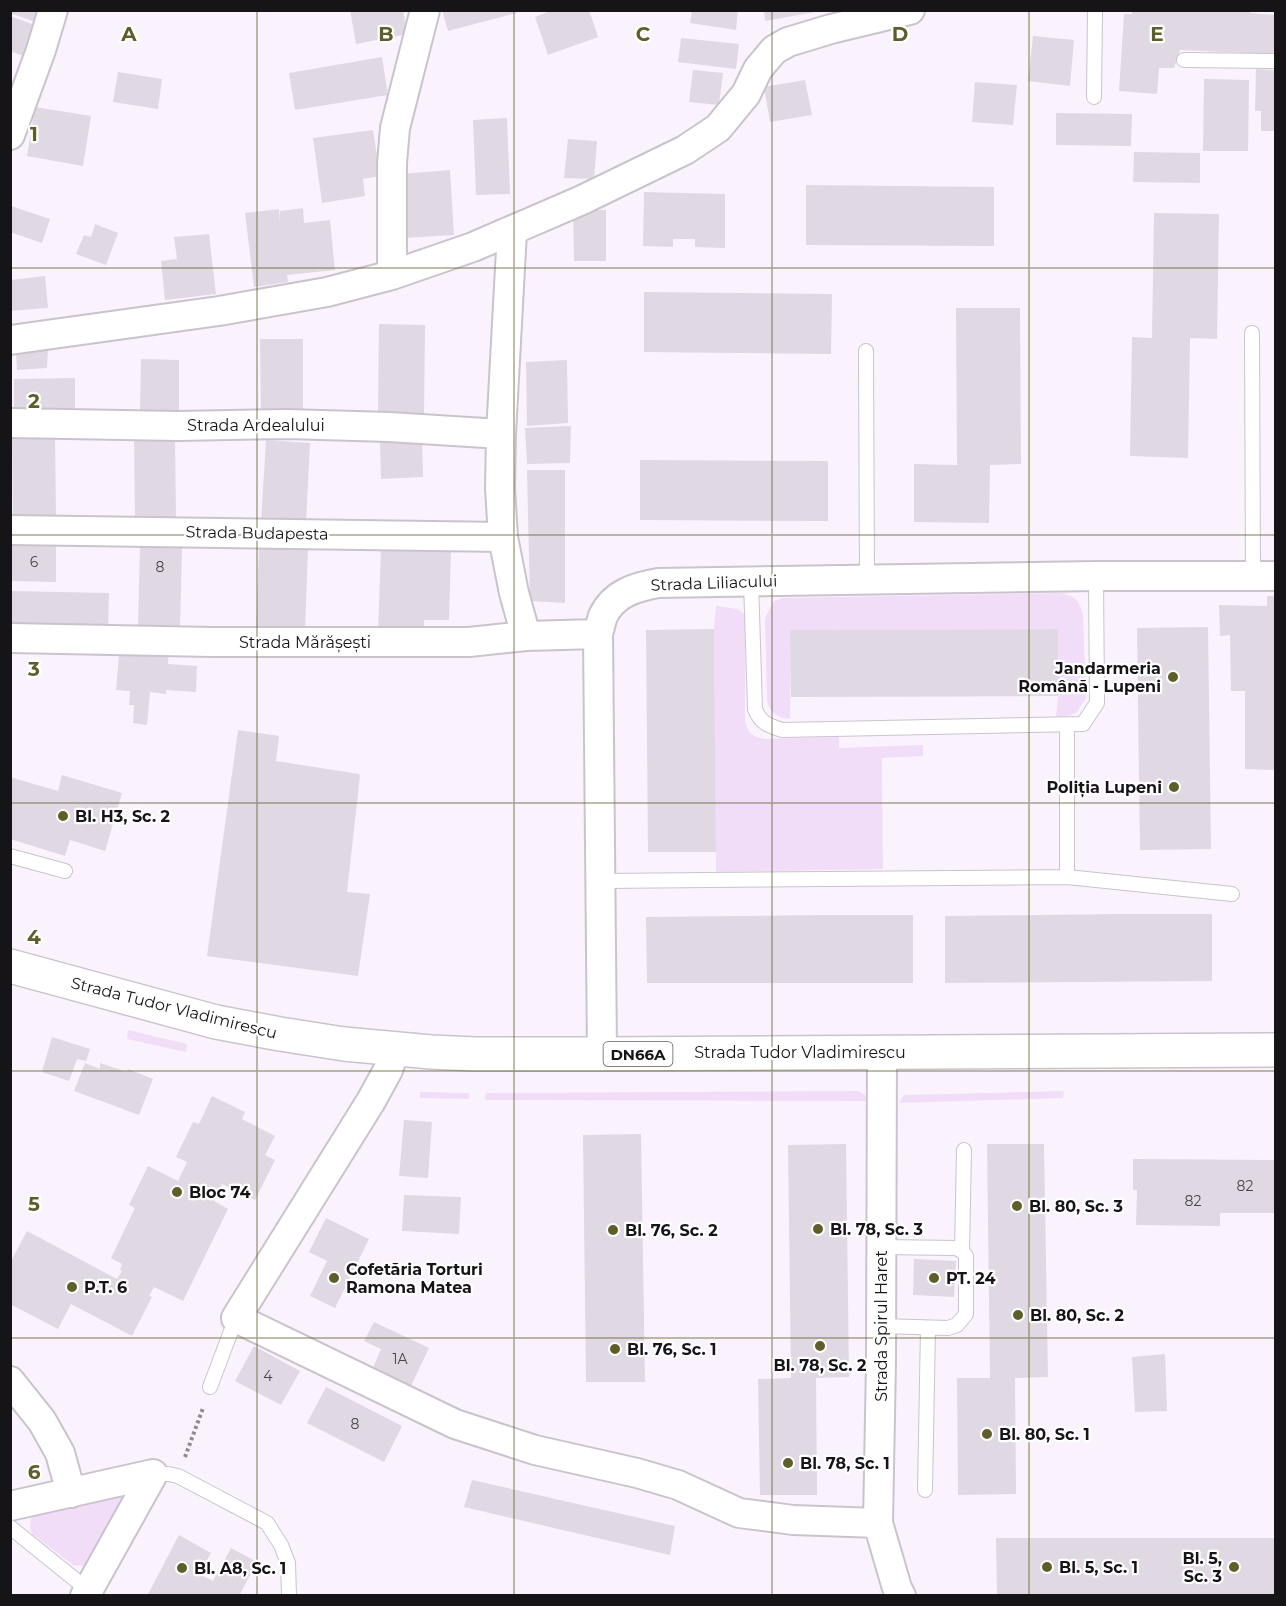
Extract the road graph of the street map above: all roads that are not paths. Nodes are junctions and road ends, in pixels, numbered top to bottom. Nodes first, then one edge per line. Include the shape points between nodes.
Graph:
1 (53, 10) edge
2 (425, 10) edge
3 (910, 10) edge
4 (1095, 10) edge
5 (1184, 60) dead end
6 (1275, 61) edge
7 (1094, 97) dead end
8 (10, 135) edge
9 (512, 231) junction
10 (392, 275) junction
11 (1252, 333) dead end
12 (10, 340) edge
13 (866, 351) dead end
14 (10, 423) edge
15 (501, 434) junction
16 (10, 530) edge
17 (502, 537) junction
18 (1096, 576) junction
19 (1264, 577) edge
20 (867, 580) junction
21 (751, 581) junction
22 (601, 625) junction
23 (526, 636) junction
24 (10, 638) edge
25 (1067, 725) junction
26 (10, 856) edge
27 (65, 871) dead end
28 (1067, 877) junction
29 (602, 881) junction
30 (1232, 894) dead end
31 (10, 966) edge
32 (395, 1049) junction
33 (1275, 1050) edge
34 (882, 1052) junction
35 (602, 1054) junction
36 (964, 1150) dead end
37 (882, 1247) junction
38 (962, 1251) junction
39 (236, 1318) junction
40 (881, 1326) junction
41 (928, 1328) junction
42 (10, 1381) edge
43 (210, 1387) road end
44 (166, 1475) junction
45 (925, 1490) dead end
46 (71, 1493) junction
47 (10, 1506) edge
48 (878, 1523) junction
49 (10, 1527) edge
50 (87, 1593) edge
51 (289, 1596) edge
52 (901, 1596) edge

1 - 8 street
2 - 10 street via 394,128
3 - 9 street via 788,42 774,50 758,69 746,93 718,128 685,150
4 - 7 lane
5 - 6 lane
9 - 10 street
9 - 15 street
10 - 12 street via 219,311
11 - 19 lane
13 - 20 lane
14 - 15 street, Strada Ardealului via 287,424
15 - 17 street
16 - 17 street, Strada Budapesta
17 - 23 street
18 - 19 street, Strada Liliacului
18 - 20 street, Strada Liliacului
18 - 25 lane via 1097,703 1083,724
20 - 21 street, Strada Liliacului
21 - 22 street, Strada Liliacului via 638,586 615,599
21 - 25 lane via 755,709 760,719 771,726 782,730
22 - 23 street, Strada Mărășești
22 - 29 street
23 - 24 street, Strada Mărășești via 469,642
25 - 28 lane
26 - 27 lane
28 - 29 lane
28 - 30 lane
29 - 35 street
31 - 32 main road, Strada Tudor Vladimirescu / DN66A via 216,1022 334,1043
32 - 35 main road, Strada Tudor Vladimirescu / DN66A via 475,1054
32 - 39 street via 371,1101
33 - 34 main road, Strada Tudor Vladimirescu / DN66A
34 - 35 main road, Strada Tudor Vladimirescu / DN66A
34 - 37 street, Strada Spirul Haret
36 - 38 lane
37 - 38 lane
37 - 40 street, Strada Spirul Haret
38 - 41 lane via 966,1256 966,1314 957,1325
39 - 43 lane
39 - 48 street via 455,1424 489,1436 678,1485 739,1513 793,1520
40 - 41 lane
40 - 48 street, Strada Spirul Haret
41 - 45 lane
42 - 46 street via 56,1445
44 - 46 street
44 - 50 street
44 - 51 lane via 267,1523 288,1563
46 - 47 street
48 - 52 street, Strada Spirul Haret
49 - 50 lane

